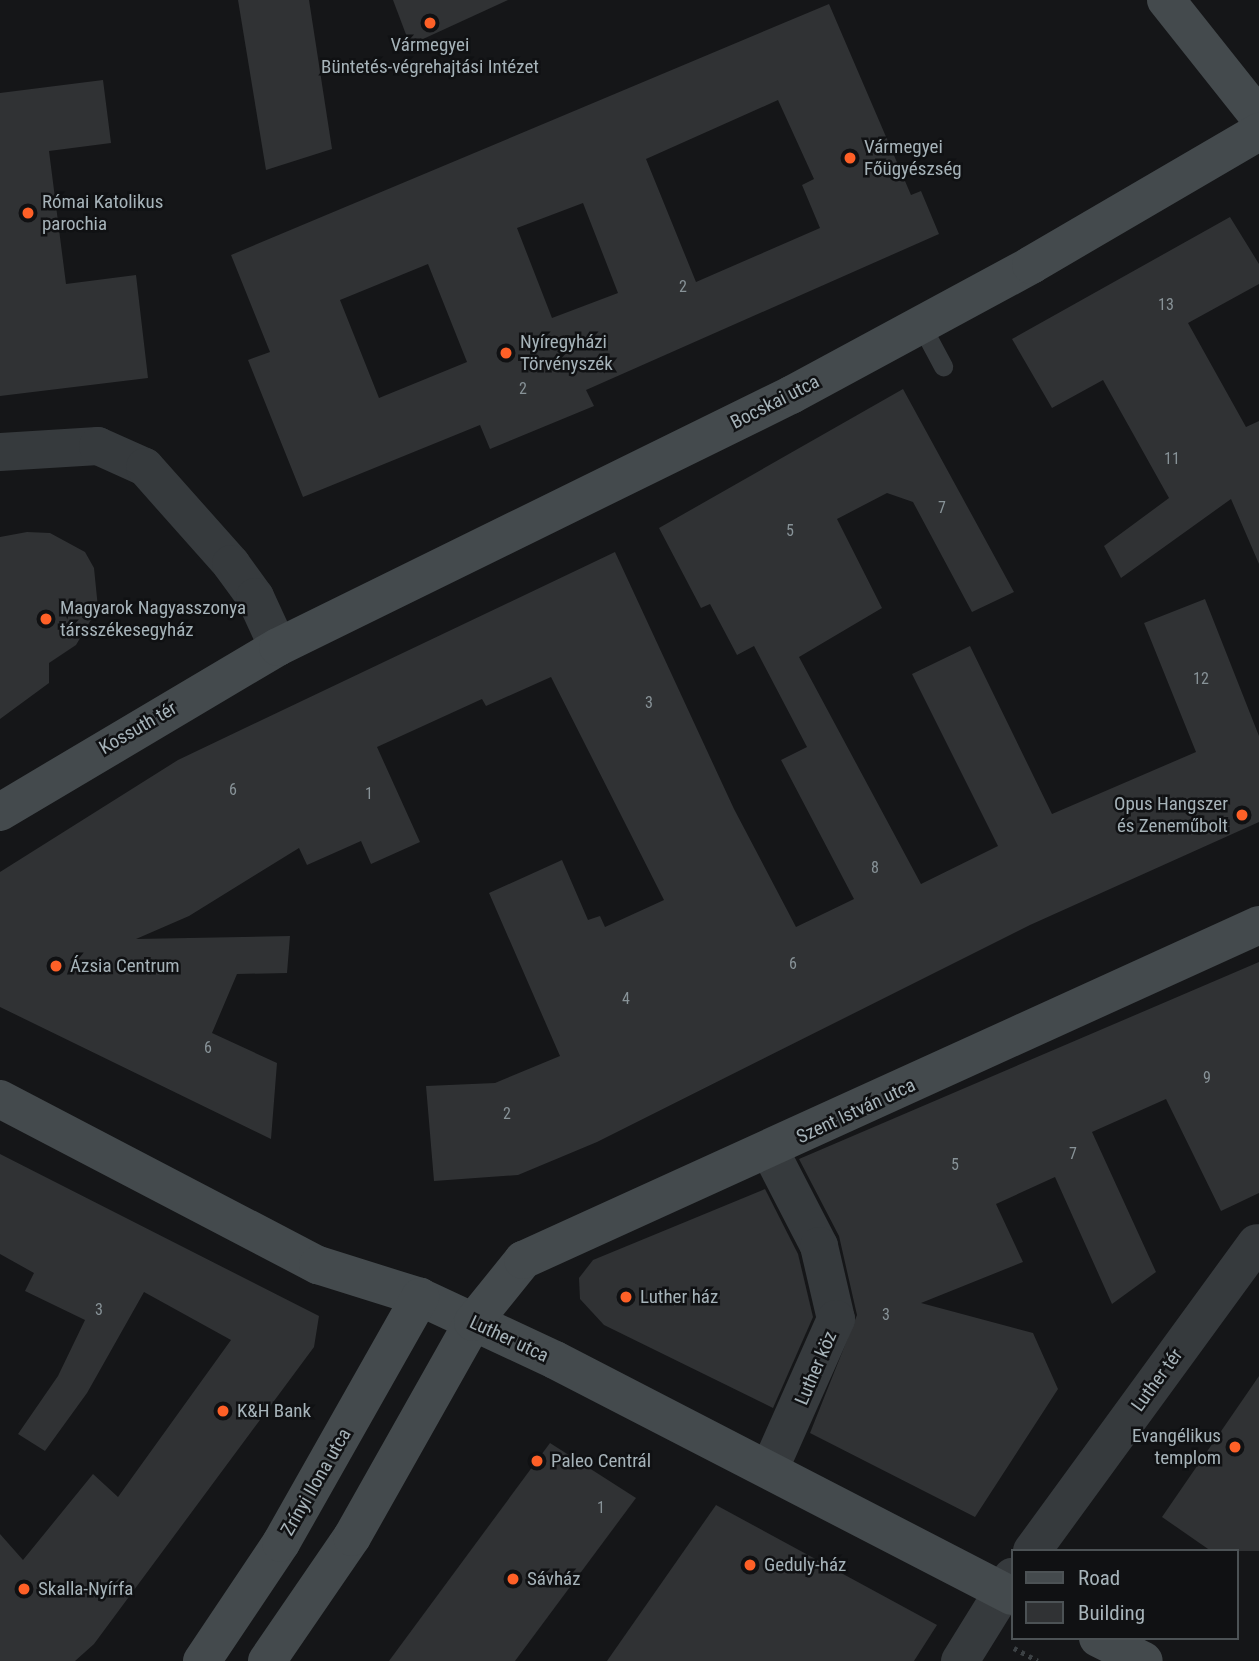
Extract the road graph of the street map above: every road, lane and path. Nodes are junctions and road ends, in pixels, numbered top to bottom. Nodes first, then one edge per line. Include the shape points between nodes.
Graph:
1 (1166, 0) edge
2 (1259, 117) edge
3 (1259, 132) edge
4 (921, 325) junction
5 (943, 366) dead end
6 (0, 452) edge
7 (278, 647) junction
8 (0, 812) edge
9 (1259, 925) edge
10 (0, 1099) edge
11 (770, 1151) junction
12 (1258, 1243) edge
13 (420, 1297) junction
14 (473, 1322) junction
15 (770, 1468) junction
16 (1033, 1549) edge
17 (1009, 1588) edge
18 (1102, 1640) edge
19 (202, 1661) edge
20 (267, 1661) edge
21 (960, 1661) edge
22 (1144, 1661) edge

1 - 2 street
3 - 4 street, Bocskai utca
4 - 5 lane
4 - 7 street, Bocskai utca
6 - 7 street via 99,446 145,467 231,564 255,597
7 - 8 street, Kossuth tér
9 - 11 street, Szent István utca
10 - 13 street, Luther utca via 318,1265
11 - 14 street, Szent István utca via 523,1260
11 - 15 street, Luther köz via 820,1246 836,1319
12 - 16 street, Luther tér
13 - 14 street, Luther utca
13 - 19 street, Zrínyi Ilona utca via 281,1542
14 - 15 street, Luther utca
14 - 20 street via 352,1537
15 - 17 street, Luther utca
17 - 21 street
18 - 22 street

